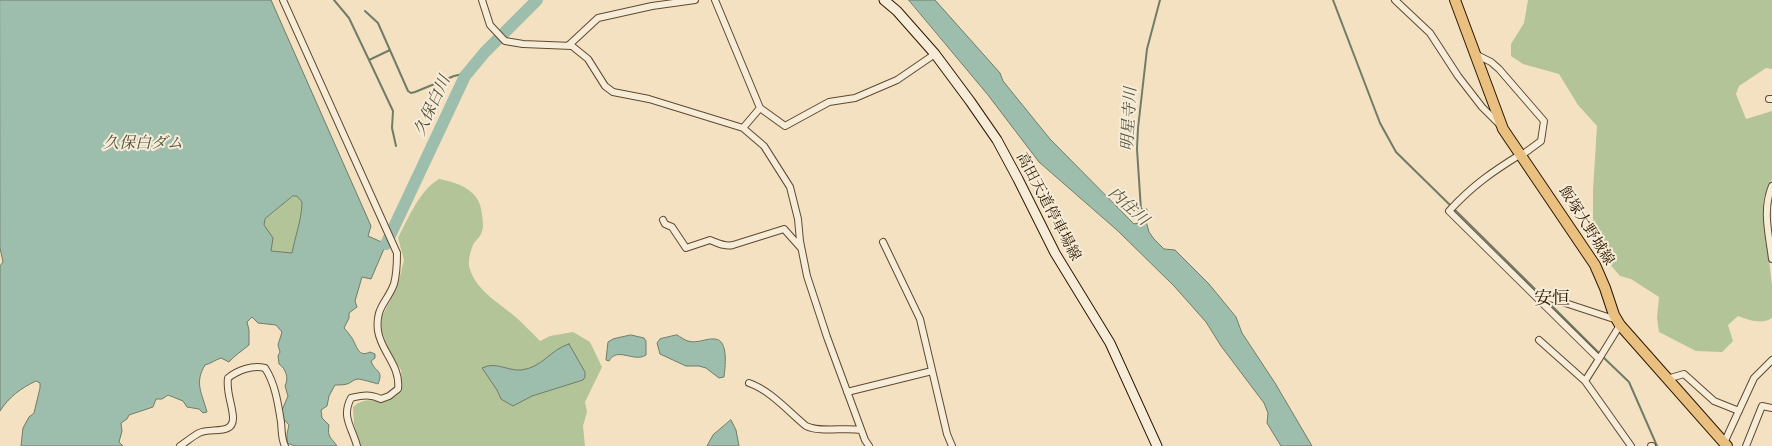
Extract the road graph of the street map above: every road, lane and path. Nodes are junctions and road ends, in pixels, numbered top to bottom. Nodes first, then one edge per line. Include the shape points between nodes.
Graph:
1 (283, 0) edge
2 (482, 0) edge
3 (695, 0) edge
4 (716, 0) edge
5 (884, 0) edge
6 (1395, 0) edge
7 (1455, 0) edge
8 (569, 45) junction
9 (935, 54) junction
10 (1474, 54) junction
11 (760, 108) junction
12 (743, 128) junction
13 (1503, 129) junction
14 (1522, 154) junction
15 (1772, 186) edge
16 (663, 220) dead end
17 (883, 242) dead end
18 (802, 249) junction
19 (1771, 250) edge
20 (1772, 259) edge
21 (1544, 300) junction
22 (1618, 323) junction
23 (1540, 340) dead end
24 (1601, 356) junction
25 (1772, 360) edge
26 (1768, 367) edge
27 (932, 370) junction
28 (1667, 379) junction
29 (1585, 381) junction
30 (748, 383) dead end
31 (847, 392) junction
32 (1772, 408) edge
33 (1739, 411) junction
34 (861, 430) junction
35 (1724, 445) edge
36 (180, 446) edge
37 (285, 446) edge
38 (357, 446) edge
39 (869, 446) edge
40 (952, 446) edge
41 (1157, 446) edge
42 (1631, 446) edge
43 (1746, 446) edge

1 - 38 street via 397,253 398,270 378,319 379,333 397,372 398,389 381,399 363,394 351,398 346,406 346,417
2 - 8 street via 490,25 505,41
3 - 8 street via 598,18
4 - 11 street
5 - 9 main road, 高田天道停車場線
6 - 13 street via 1430,33 1458,76
7 - 10 main road, 飯塚大野城線
8 - 12 street via 588,59 605,86 613,92 649,99
9 - 11 street via 897,80 855,98 829,102 785,126
9 - 41 main road, 高田天道停車場線 via 1008,160 1055,253 1110,343
10 - 13 main road, 飯塚大野城線
10 - 14 street via 1499,69 1544,121 1540,141
11 - 12 street
12 - 18 street via 764,146 790,187
13 - 14 main road, 飯塚大野城線
14 - 21 street via 1486,176 1450,211
14 - 22 main road, 飯塚大野城線 via 1595,265
15 - 19 street via 1766,205
16 - 18 street via 672,227 686,248 710,240 733,245 784,229
17 - 27 street via 920,319
18 - 31 street via 807,276
19 - 20 street
21 - 22 street
21 - 24 street
22 - 24 street
22 - 28 main road, 飯塚大野城線
23 - 29 street
24 - 29 street
25 - 26 street
26 - 33 street via 1754,378
27 - 31 street
27 - 40 street
28 - 33 street via 1684,374 1714,401
28 - 35 main road, 飯塚大野城線
29 - 42 street
30 - 34 street via 764,391 812,429
31 - 34 street
32 - 43 street via 1762,406
33 - 35 street
34 - 39 street
36 - 37 street via 201,432 223,431 230,427 233,419 228,378 258,366 265,368 272,381

